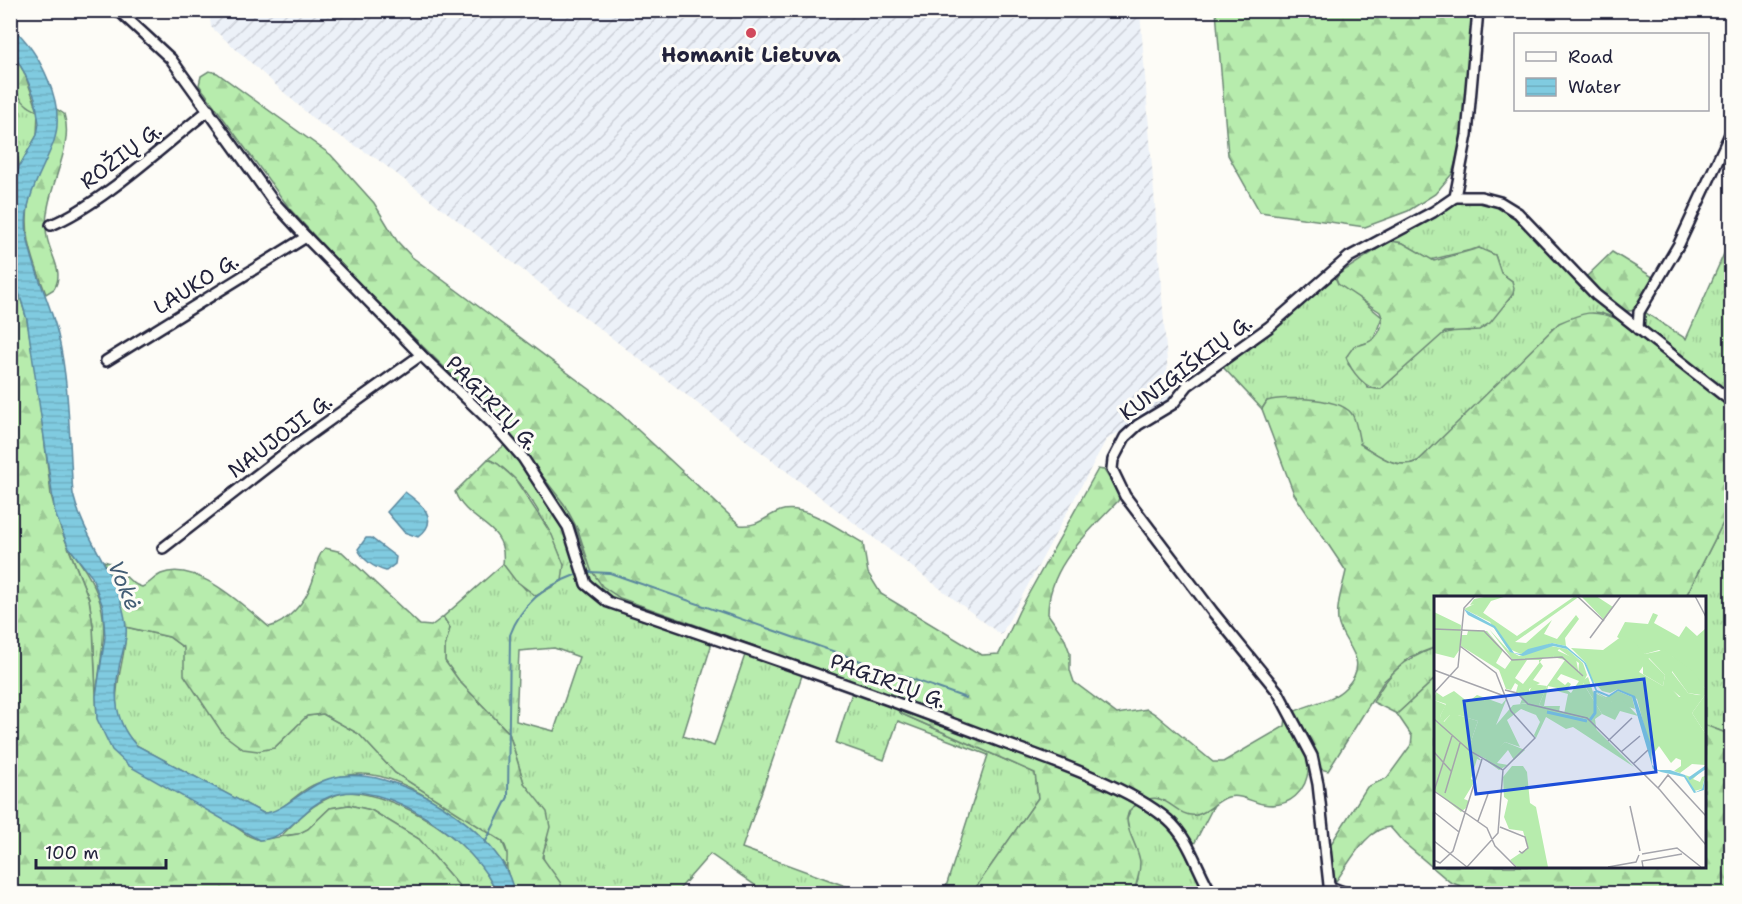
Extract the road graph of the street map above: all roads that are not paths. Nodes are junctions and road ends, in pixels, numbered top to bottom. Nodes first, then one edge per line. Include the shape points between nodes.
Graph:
1 (118, 10) edge
2 (1478, 10) edge
3 (209, 110) junction
4 (1731, 130) edge
5 (1455, 196) junction
6 (51, 225) dead end
7 (306, 237) junction
8 (1639, 312) junction
9 (1620, 314) junction
10 (1638, 329) junction
11 (420, 355) junction
12 (106, 361) dead end
13 (1731, 402) edge
14 (163, 548) dead end
15 (1330, 890) edge
16 (1212, 894) edge
17 (1349, 894) edge

1 - 3 street, PAGIRIŲ G. via 171,59
2 - 5 street via 1467,135
3 - 6 street, ROŽIŲ G. via 110,188
3 - 7 street, PAGIRIŲ G. via 273,201
4 - 8 street via 1679,244
5 - 9 street via 1500,202 1518,213 1596,295
5 - 15 street, KUNIGIŠKIŲ G. via 1349,257 1269,327 1188,385 1173,404 1138,425 1125,438 1113,460 1112,469 1125,496 1278,692 1312,756
7 - 11 street, PAGIRIŲ G.
7 - 12 street, LAUKO G.
8 - 9 street
8 - 10 street
9 - 10 street
10 - 13 street
11 - 14 street, NAUJOJI G.
11 - 16 street, PAGIRIŲ G. via 523,458 568,527 586,584 596,594 608,602 1038,756 1155,809 1179,831
15 - 17 street

